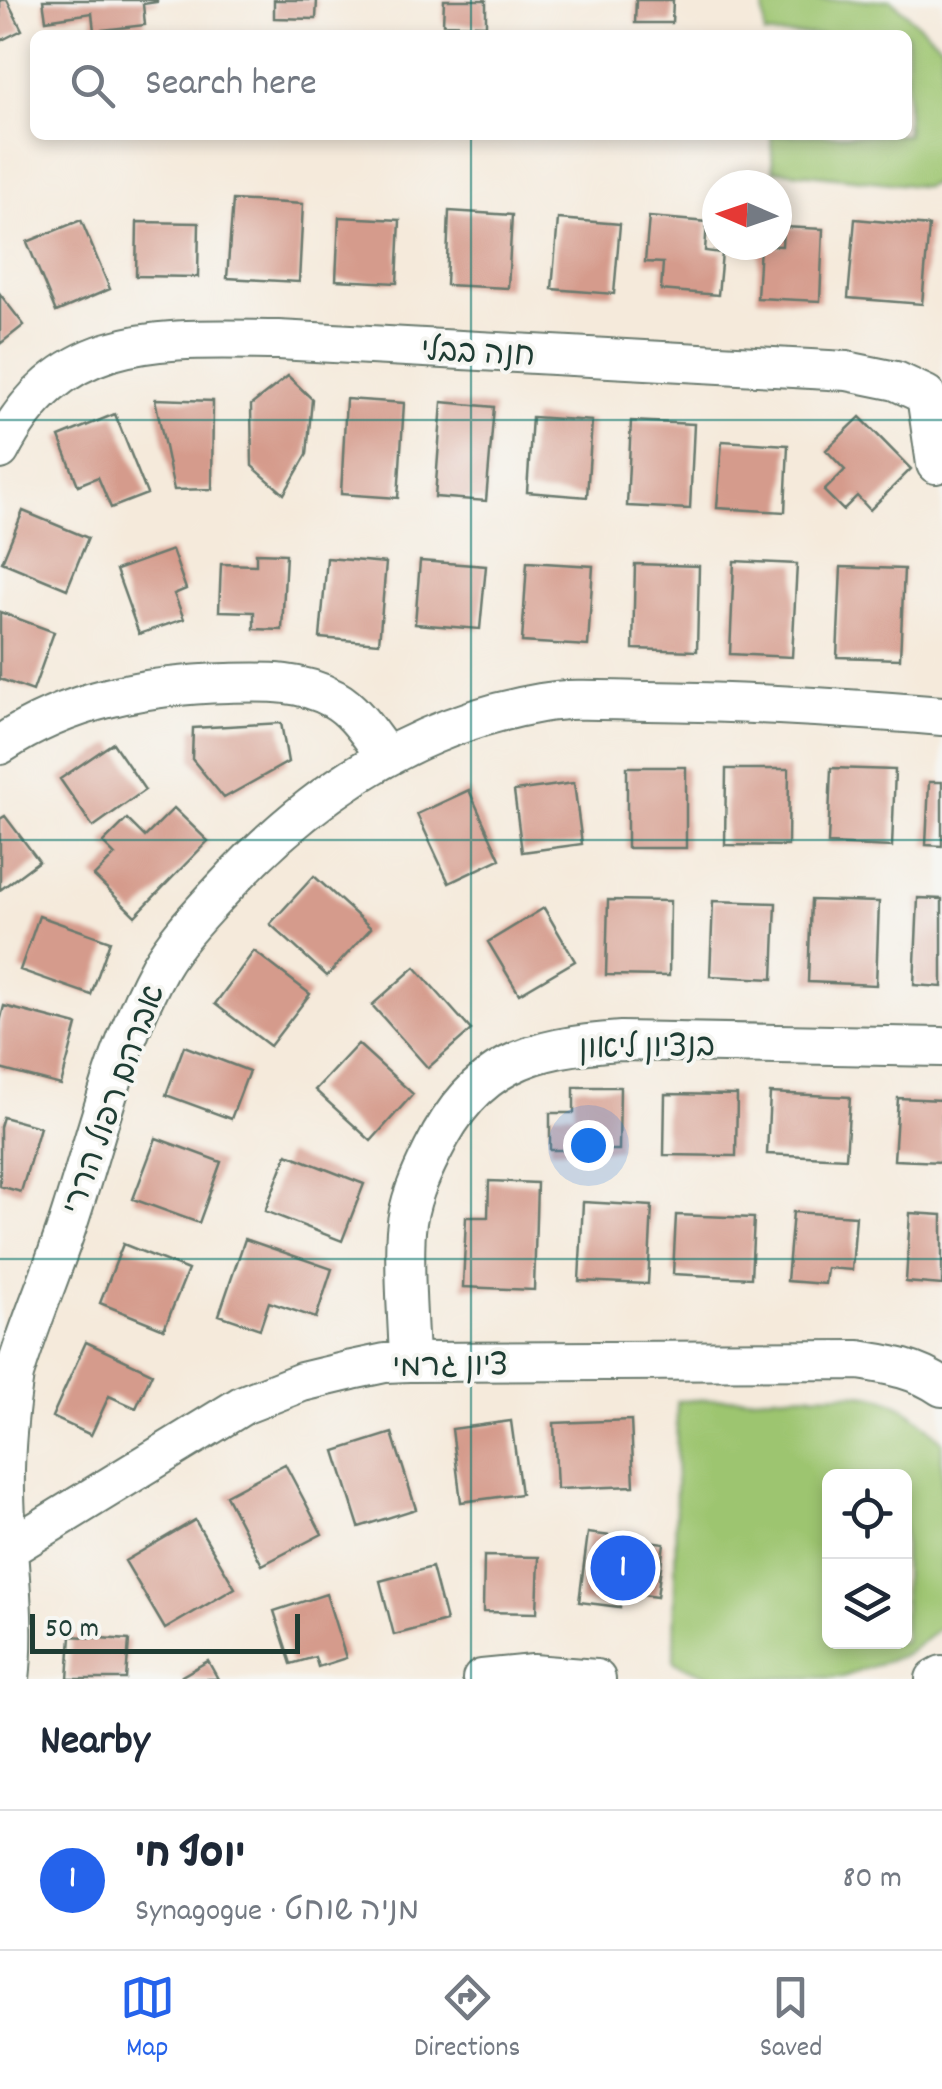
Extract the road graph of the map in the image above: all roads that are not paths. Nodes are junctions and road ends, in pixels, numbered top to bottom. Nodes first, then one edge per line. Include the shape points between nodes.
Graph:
1 (0, 450) edge
2 (936, 464) dead end
3 (942, 716) edge
4 (0, 745) edge
5 (386, 756) junction
6 (942, 1047) edge
7 (409, 1362) junction
8 (942, 1387) edge
9 (4, 1551) edge
10 (942, 1675) edge
11 (10, 1679) edge
12 (482, 1679) edge
13 (596, 1679) edge
14 (935, 1679) edge

1 - 2 street, חנה בבלי via 38,395 68,368 102,353 188,339 278,340 847,371 896,381 926,396
3 - 5 street, אברהם רפול הררי via 688,702 545,702 487,714
4 - 5 street via 123,692 274,681 336,700
5 - 9 street, אברהם רפול הררי via 322,796 278,834 160,966 127,1041 14,1375
6 - 7 street, בנציון ליאון via 621,1041 569,1044 508,1064 471,1090 416,1185 406,1229
7 - 8 street, ציון גרמי via 859,1360 903,1368
7 - 9 street, ציון גרמי via 302,1382 244,1405
9 - 11 street, אברהם רפול הררי
10 - 14 street
12 - 13 street

